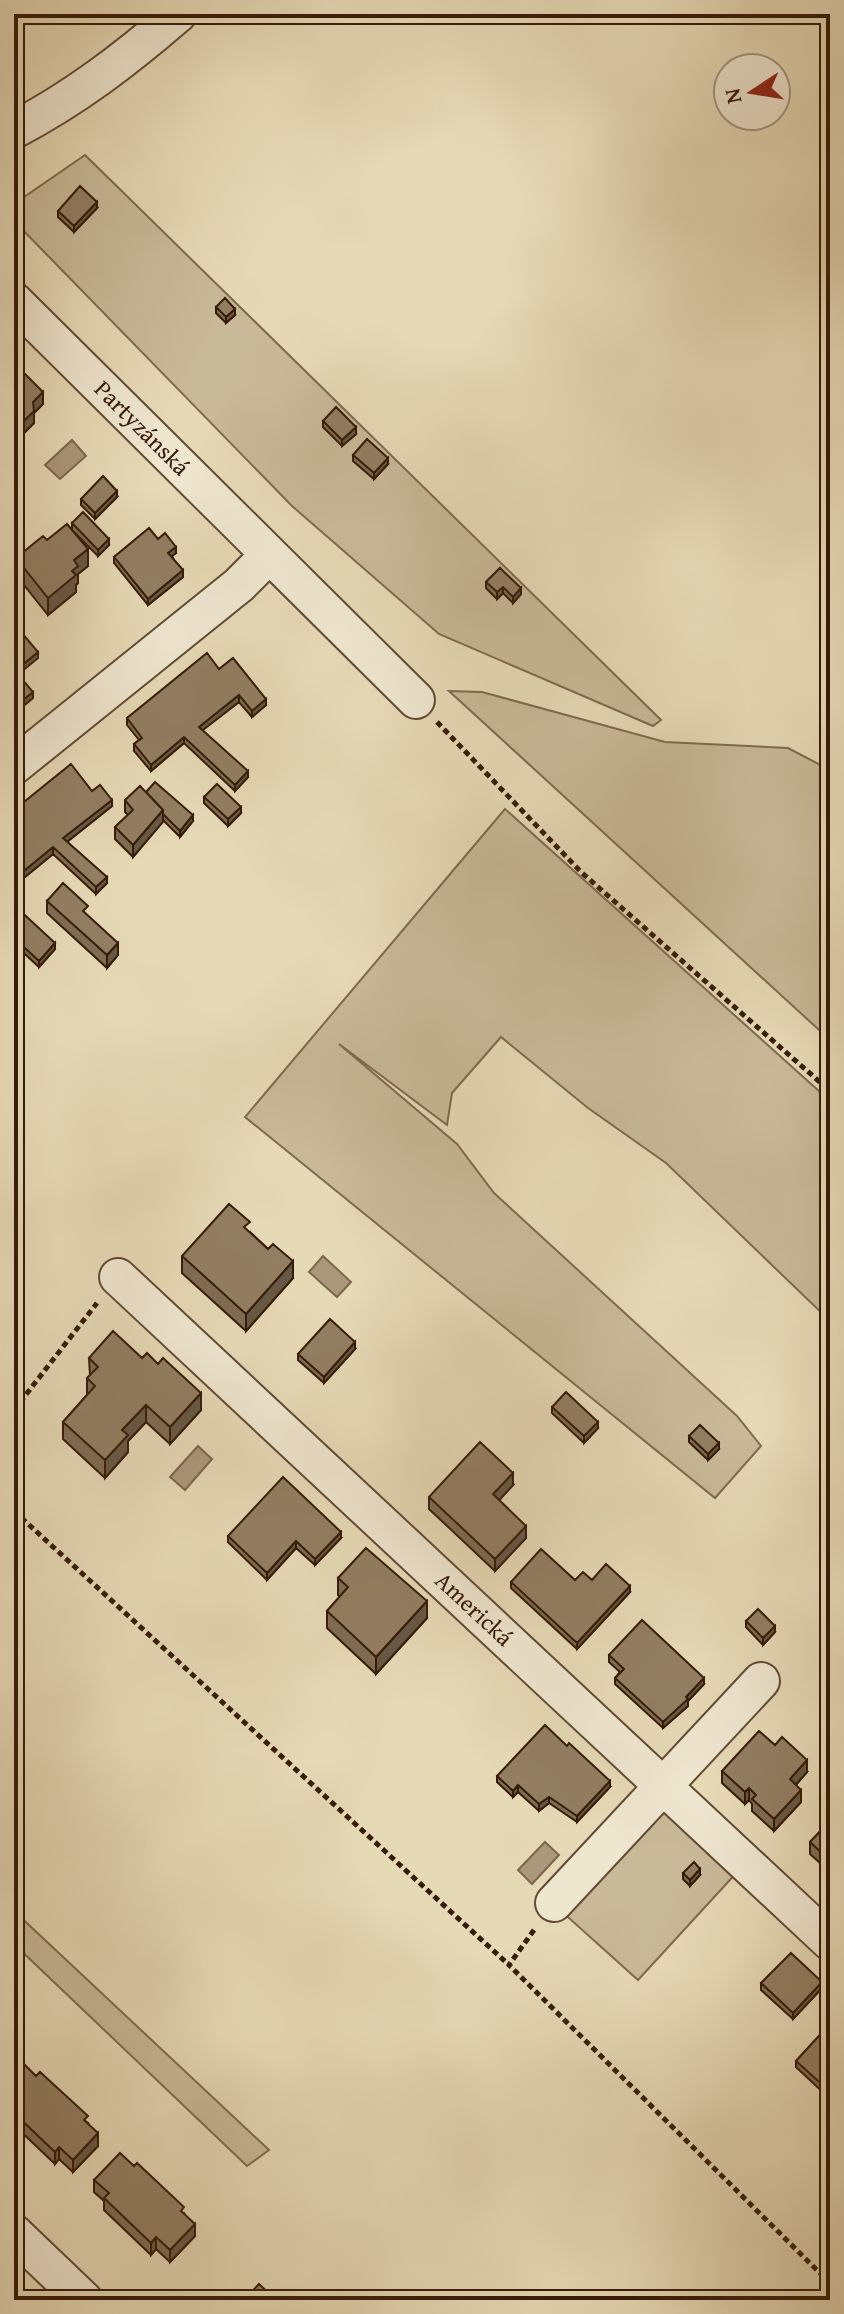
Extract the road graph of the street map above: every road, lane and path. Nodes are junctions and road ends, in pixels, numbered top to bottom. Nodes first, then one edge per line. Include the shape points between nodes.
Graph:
1 (178, 14) edge
2 (14, 130) edge
3 (14, 301) edge
4 (269, 555) junction
5 (416, 700) joint
6 (14, 766) edge
7 (830, 1091) edge
8 (118, 1277) joint
9 (14, 1410) edge
10 (14, 1511) edge
11 (761, 1681) dead end
12 (662, 1785) junction
13 (554, 1903) joint
14 (830, 1942) edge
15 (509, 1965) junction
16 (14, 2233) edge
17 (830, 2283) edge
18 (84, 2300) edge

1 - 2 street via 111,71
3 - 4 street, Partyzánská
4 - 5 street, Partyzánská
4 - 6 street
5 - 7 path via 581,872
8 - 9 path
8 - 12 street, Americká
10 - 15 path
11 - 12 street
12 - 13 street
12 - 14 street, Americká
13 - 15 path
15 - 17 path
16 - 18 street

